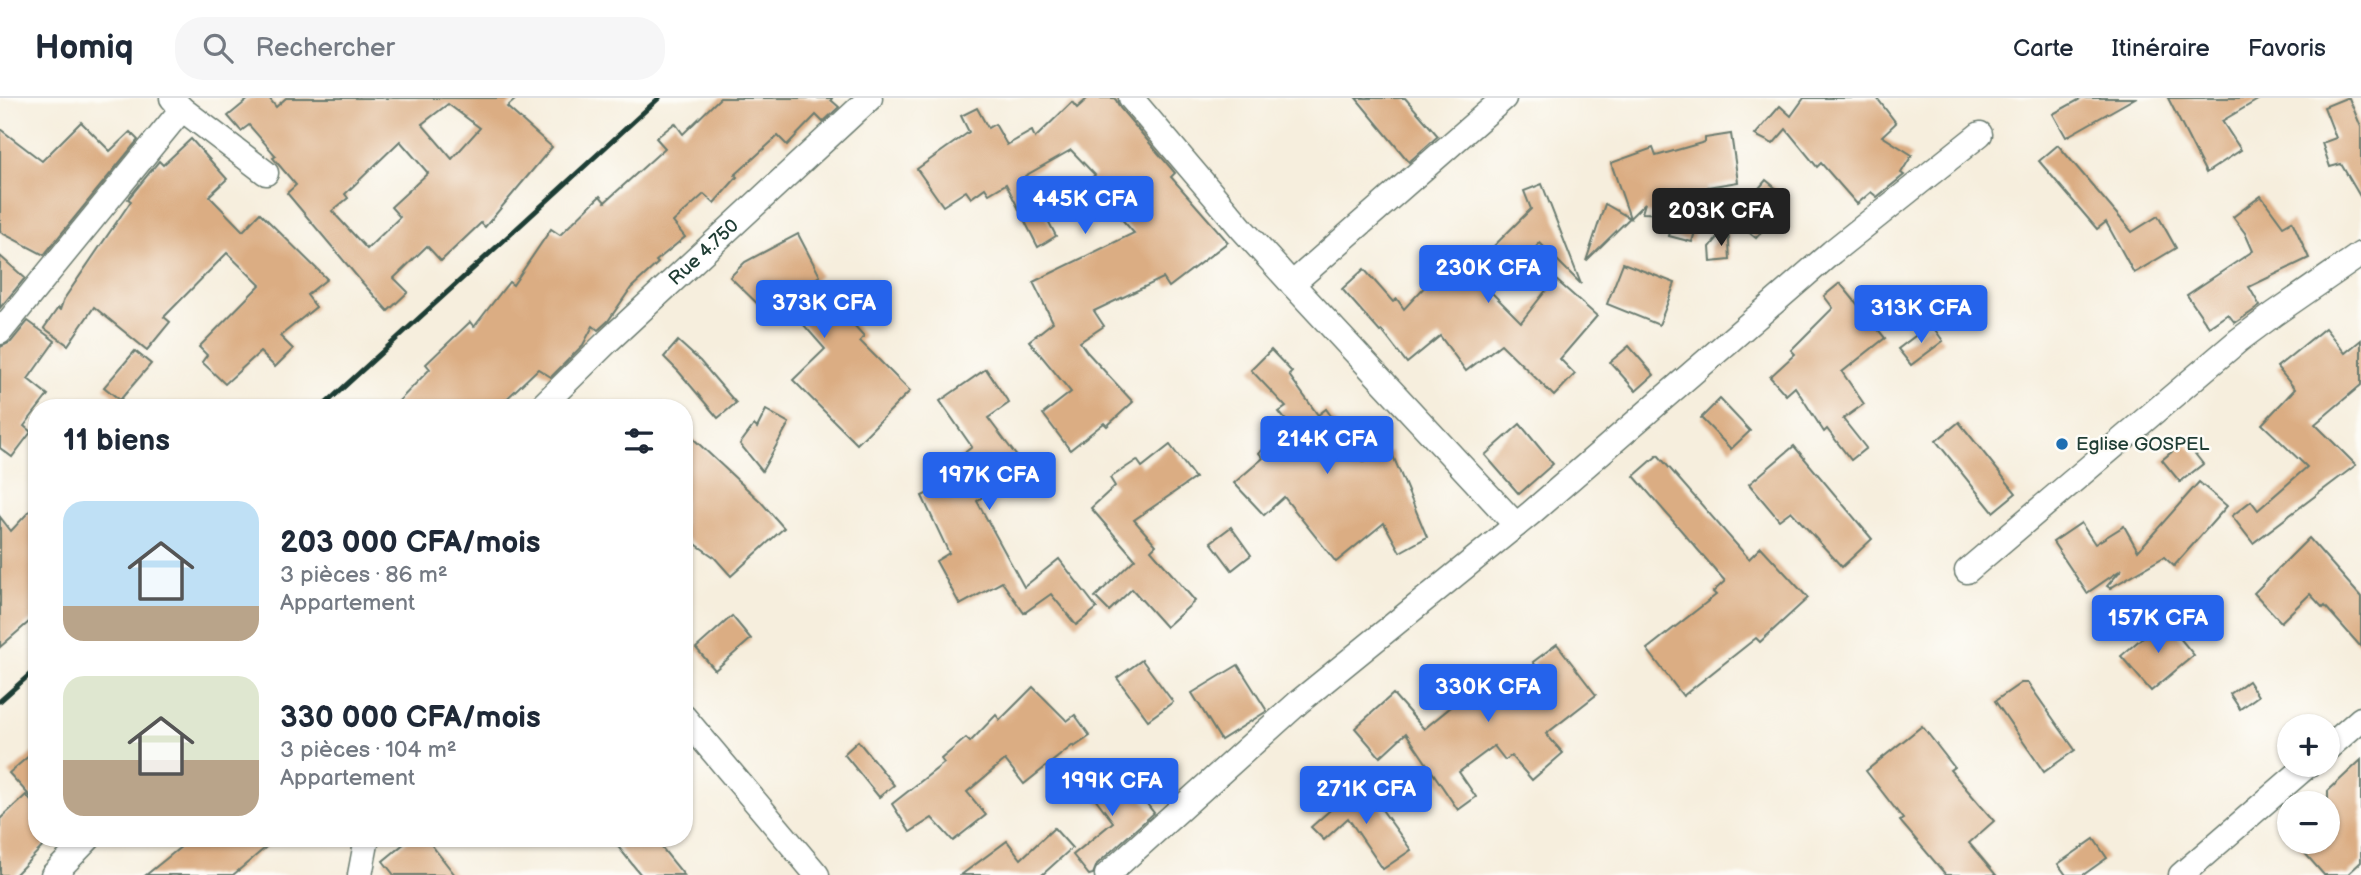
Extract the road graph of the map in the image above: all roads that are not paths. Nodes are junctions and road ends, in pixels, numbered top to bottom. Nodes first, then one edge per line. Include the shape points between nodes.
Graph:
1 (870, 98) edge
2 (1131, 98) edge
3 (1503, 98) edge
4 (177, 104) edge
5 (1980, 134) dead end
6 (266, 173) dead end
7 (2361, 254) edge
8 (1292, 284) junction
9 (0, 332) edge
10 (549, 399) edge
11 (1516, 525) junction
12 (1967, 571) dead end
13 (2361, 719) edge
14 (693, 728) edge
15 (2340, 737) edge
16 (2294, 777) edge
17 (80, 847) edge
18 (365, 847) edge
19 (53, 875) edge
20 (360, 875) edge
21 (817, 875) edge
22 (1107, 875) edge
23 (2181, 875) edge

1 - 10 street, Rue 4.750
2 - 8 street
3 - 8 street
4 - 6 street
4 - 9 street
5 - 11 street via 1832,252
7 - 12 street via 2239,340
8 - 11 street
11 - 22 street via 1300,701
13 - 15 street
14 - 21 street
16 - 23 street
17 - 19 street
18 - 20 street

